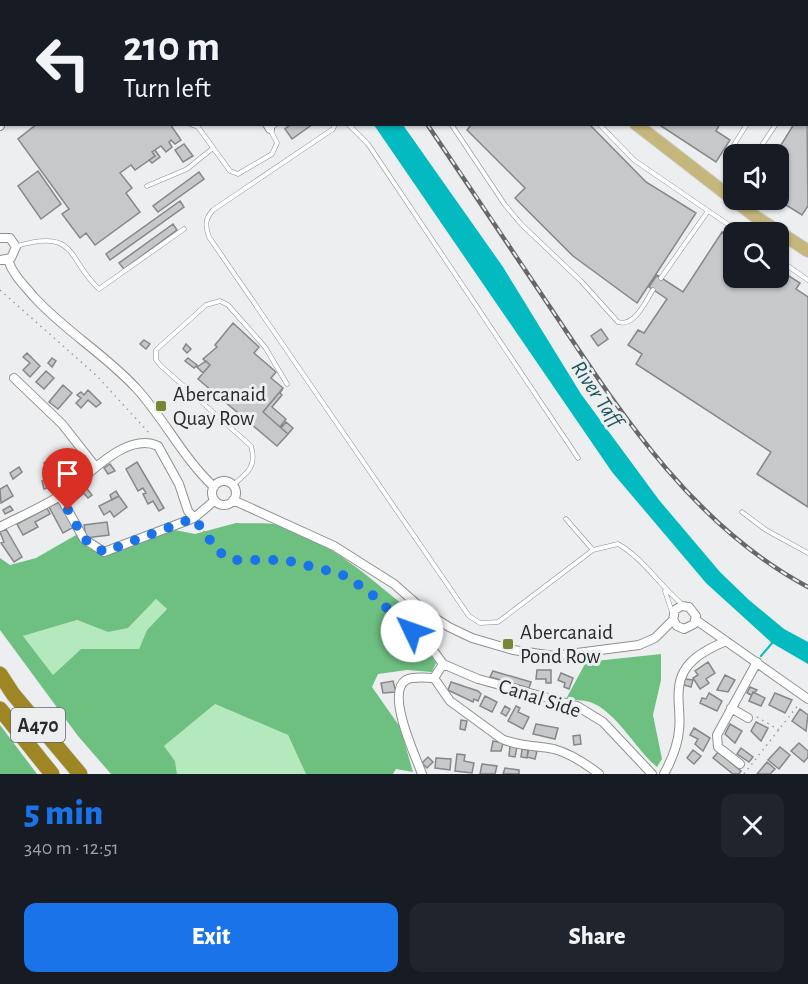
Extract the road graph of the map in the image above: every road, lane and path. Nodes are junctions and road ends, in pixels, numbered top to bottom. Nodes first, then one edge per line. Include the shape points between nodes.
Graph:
1 (195, 126) edge
2 (271, 126) edge
3 (334, 126) edge
4 (350, 126) edge
5 (452, 126) edge
6 (601, 126) edge
7 (639, 126) edge
8 (746, 126) edge
9 (775, 126) edge
10 (734, 144) edge
11 (763, 144) edge
12 (213, 148) junction
13 (147, 186) dead end
14 (708, 211) junction
15 (724, 222) edge
16 (184, 229) dead end
17 (1, 235) edge
18 (16, 247) junction
19 (808, 251) edge
20 (4, 260) edge
21 (789, 267) edge
22 (661, 278) dead end
23 (808, 280) edge
24 (0, 290) edge
25 (653, 290) dead end
26 (14, 378) dead end
27 (287, 384) dead end
28 (158, 446) junction
29 (578, 458) dead end
30 (95, 466) junction
31 (233, 485) junction
32 (214, 487) junction
33 (60, 496) junction
34 (233, 500) junction
35 (214, 501) junction
36 (742, 512) dead end
37 (194, 518) junction
38 (566, 519) dead end
39 (0, 527) edge
40 (593, 550) junction
41 (808, 553) edge
42 (664, 590) junction
43 (683, 606) junction
44 (427, 613) junction
45 (673, 617) junction
46 (696, 620) junction
47 (420, 629) junction
48 (726, 641) junction
49 (757, 662) junction
50 (443, 664) junction
51 (0, 674) edge
52 (434, 678) junction
53 (806, 698) edge
54 (731, 708) junction
55 (0, 709) edge
56 (748, 718) joint
57 (779, 729) junction
58 (740, 764) dead end
59 (52, 774) edge
60 (80, 774) edge
61 (422, 774) edge
62 (599, 774) edge
63 (652, 774) edge
64 (664, 774) edge
65 (744, 774) edge

1 - 12 lane
2 - 12 lane via 276,140 274,151 243,173 230,171
3 - 40 lane via 213,210 207,217 209,237 469,616 480,623 498,622
4 - 29 lane via 368,144
5 - 25 lane via 505,205 618,322 634,319
6 - 14 lane via 634,160
7 - 19 main road via 756,217
8 - 10 lane
9 - 11 lane
12 - 13 lane via 187,168
14 - 15 lane
14 - 22 lane
16 - 18 lane via 99,289 64,246 46,241
17 - 18 street via 10,238
18 - 20 street via 14,255
20 - 32 street via 42,306 138,390 198,472
21 - 23 lane
24 - 28 path via 97,376
26 - 30 street via 62,424
27 - 31 lane via 266,347 220,301 206,305 156,350 161,366 250,446 254,458 251,470
28 - 30 street via 139,443
28 - 37 street
30 - 33 street
31 - 32 street via 223,481
31 - 34 street
32 - 35 street
33 - 37 street via 84,539 104,552
33 - 39 street
34 - 35 street via 224,505
34 - 44 street via 334,546 394,584
35 - 37 street
36 - 41 lane
37 - 47 path via 218,551 231,560 285,560 341,574 367,590 412,631
38 - 40 lane
40 - 42 lane via 618,544 633,552
42 - 43 lane
42 - 45 lane
43 - 45 street
43 - 46 street via 693,609
44 - 45 street via 492,645 554,656 639,645 655,638
44 - 47 street
45 - 46 street via 676,626 684,629 692,627
46 - 48 street
47 - 50 street
48 - 49 street
48 - 64 street via 704,651 681,677 679,733
49 - 53 street
49 - 54 street
50 - 52 street
50 - 63 street, Canal Side via 478,679 577,706 603,722
51 - 60 highway, A470
52 - 61 street via 410,679 399,689 405,727
52 - 62 street via 450,701 502,739 553,749 582,760
53 - 57 path
54 - 56 street
54 - 58 street via 717,741 718,747
55 - 59 highway, A470
56 - 57 path via 750,713
57 - 65 path

